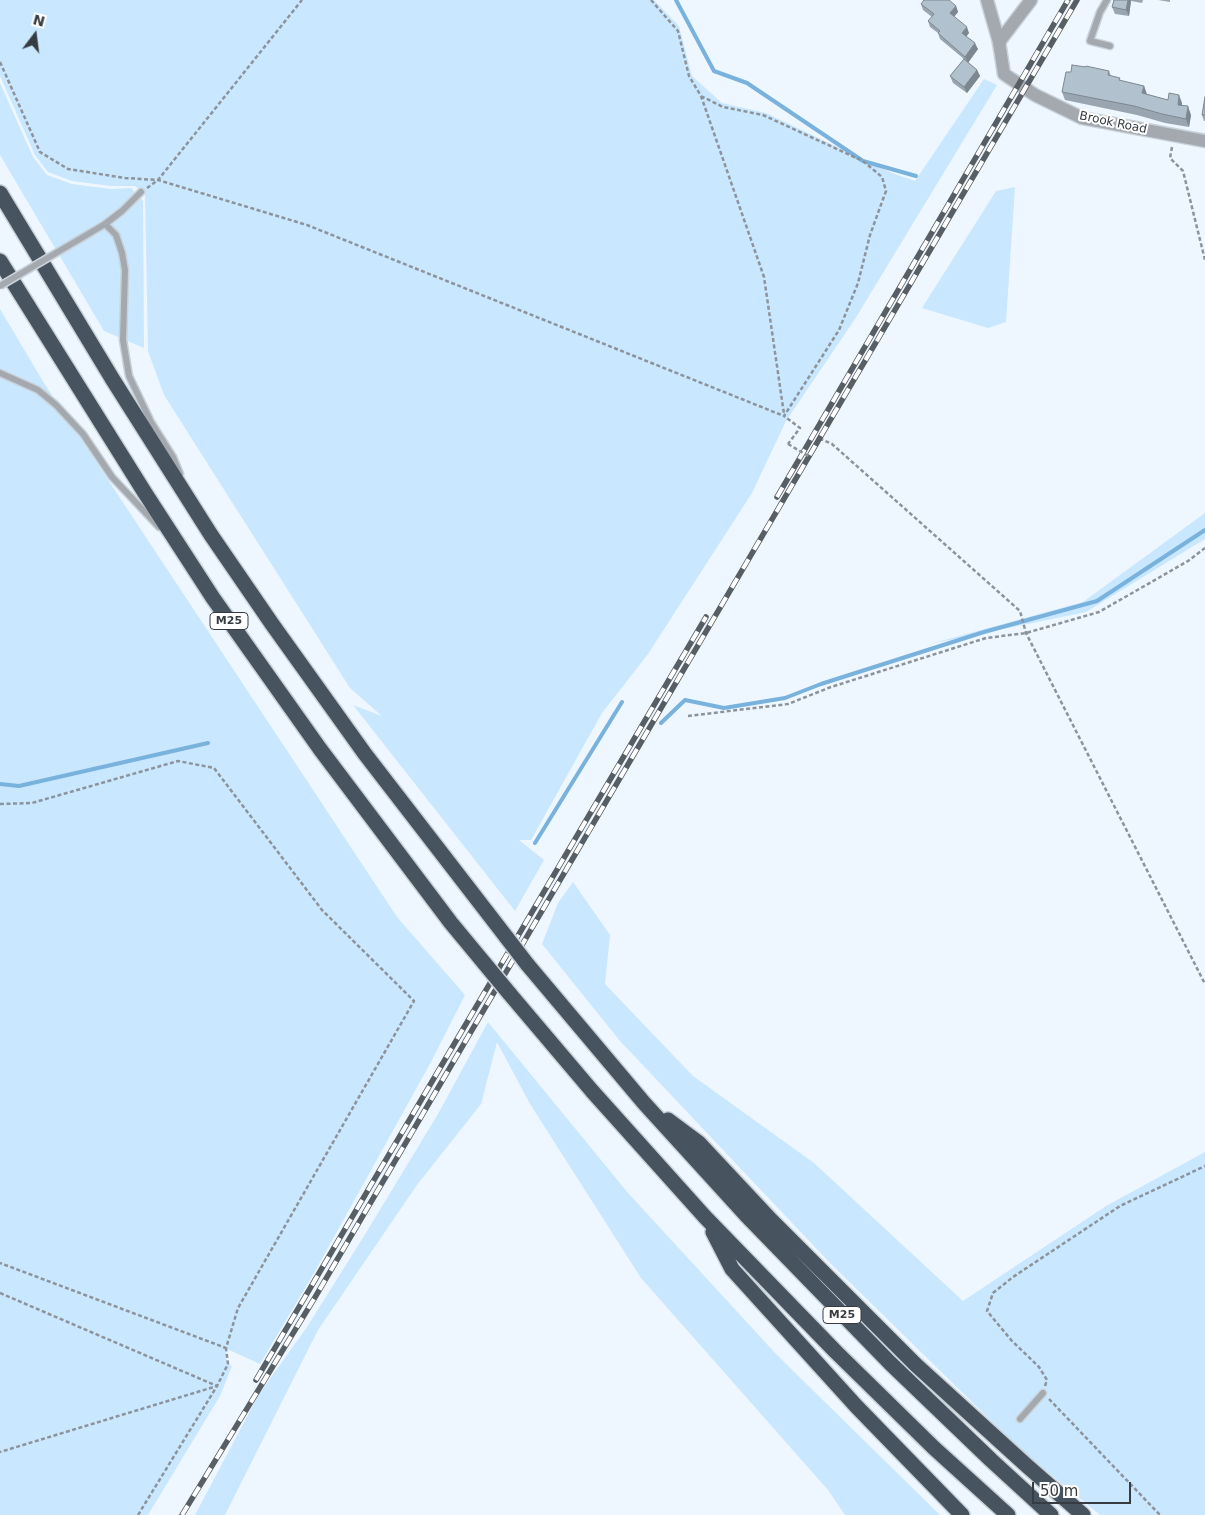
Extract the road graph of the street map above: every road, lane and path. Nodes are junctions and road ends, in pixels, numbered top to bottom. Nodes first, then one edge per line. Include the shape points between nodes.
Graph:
1 (302, 0) edge
2 (650, 0) edge
3 (987, 0) edge
4 (1032, 0) edge
5 (1107, 0) edge
6 (999, 42) junction
7 (1110, 46) dead end
8 (0, 62) edge
9 (701, 96) junction
10 (1175, 135) junction
11 (1205, 141) edge
12 (158, 180) junction
13 (0, 192) edge
14 (141, 192) joint
15 (105, 224) junction
16 (1205, 260) edge
17 (0, 261) edge
18 (0, 286) edge
19 (0, 372) edge
20 (784, 416) junction
21 (190, 503) junction
22 (1205, 548) edge
23 (181, 550) junction
24 (1026, 633) junction
25 (688, 716) dead end
26 (0, 804) edge
27 (1205, 984) edge
28 (644, 1103) junction
29 (1205, 1166) edge
30 (705, 1217) junction
31 (0, 1263) edge
32 (0, 1293) edge
33 (226, 1348) junction
34 (218, 1386) junction
35 (1043, 1393) junction
36 (1020, 1419) dead end
37 (0, 1452) edge
38 (138, 1515) edge
39 (962, 1515) edge
40 (1008, 1515) edge
41 (1051, 1515) edge
42 (1083, 1515) edge
43 (1160, 1515) edge

1 - 12 path
2 - 9 path via 678,31 689,76
3 - 6 street, Brook Road
4 - 6 street
5 - 7 lane via 1090,41
6 - 10 street, Brook Road via 1004,74 1035,95 1082,118
8 - 12 path via 40,152 68,169
9 - 20 path via 764,277
9 - 20 path via 722,107 763,115 863,161 882,177 886,191 840,330
10 - 11 street, Brook Road
10 - 16 path via 1170,158 1183,171
12 - 14 path
12 - 20 path via 307,225
13 - 21 highway, M25
14 - 15 lane
15 - 18 lane, bridge
15 - 21 lane via 116,235 125,270 123,340 130,376 151,422 173,457
17 - 23 highway, M25
19 - 23 lane via 38,390 56,405 84,434 112,477
20 - 24 path, bridge via 800,428 788,444 810,457 821,439 832,444 1020,611
21 - 28 highway, M25, bridge via 324,698 460,878 527,964
22 - 24 path via 1099,612
23 - 30 highway, M25, bridge via 320,749 451,922 592,1091
24 - 25 path via 986,638 831,687 788,704
24 - 27 path
26 - 33 path via 32,804 178,761 214,768 322,910 414,1001 238,1308
28 - 41 highway, M25 via 841,1314
28 - 42 highway via 699,1143 916,1365
29 - 35 path via 1120,1206 993,1293 987,1311 1012,1342 1039,1367 1047,1380
30 - 39 highway via 732,1269 856,1406
30 - 40 highway, M25 via 836,1352
31 - 33 path
32 - 34 path
33 - 34 path via 228,1364
34 - 37 path
34 - 38 path
35 - 36 lane
35 - 43 path

